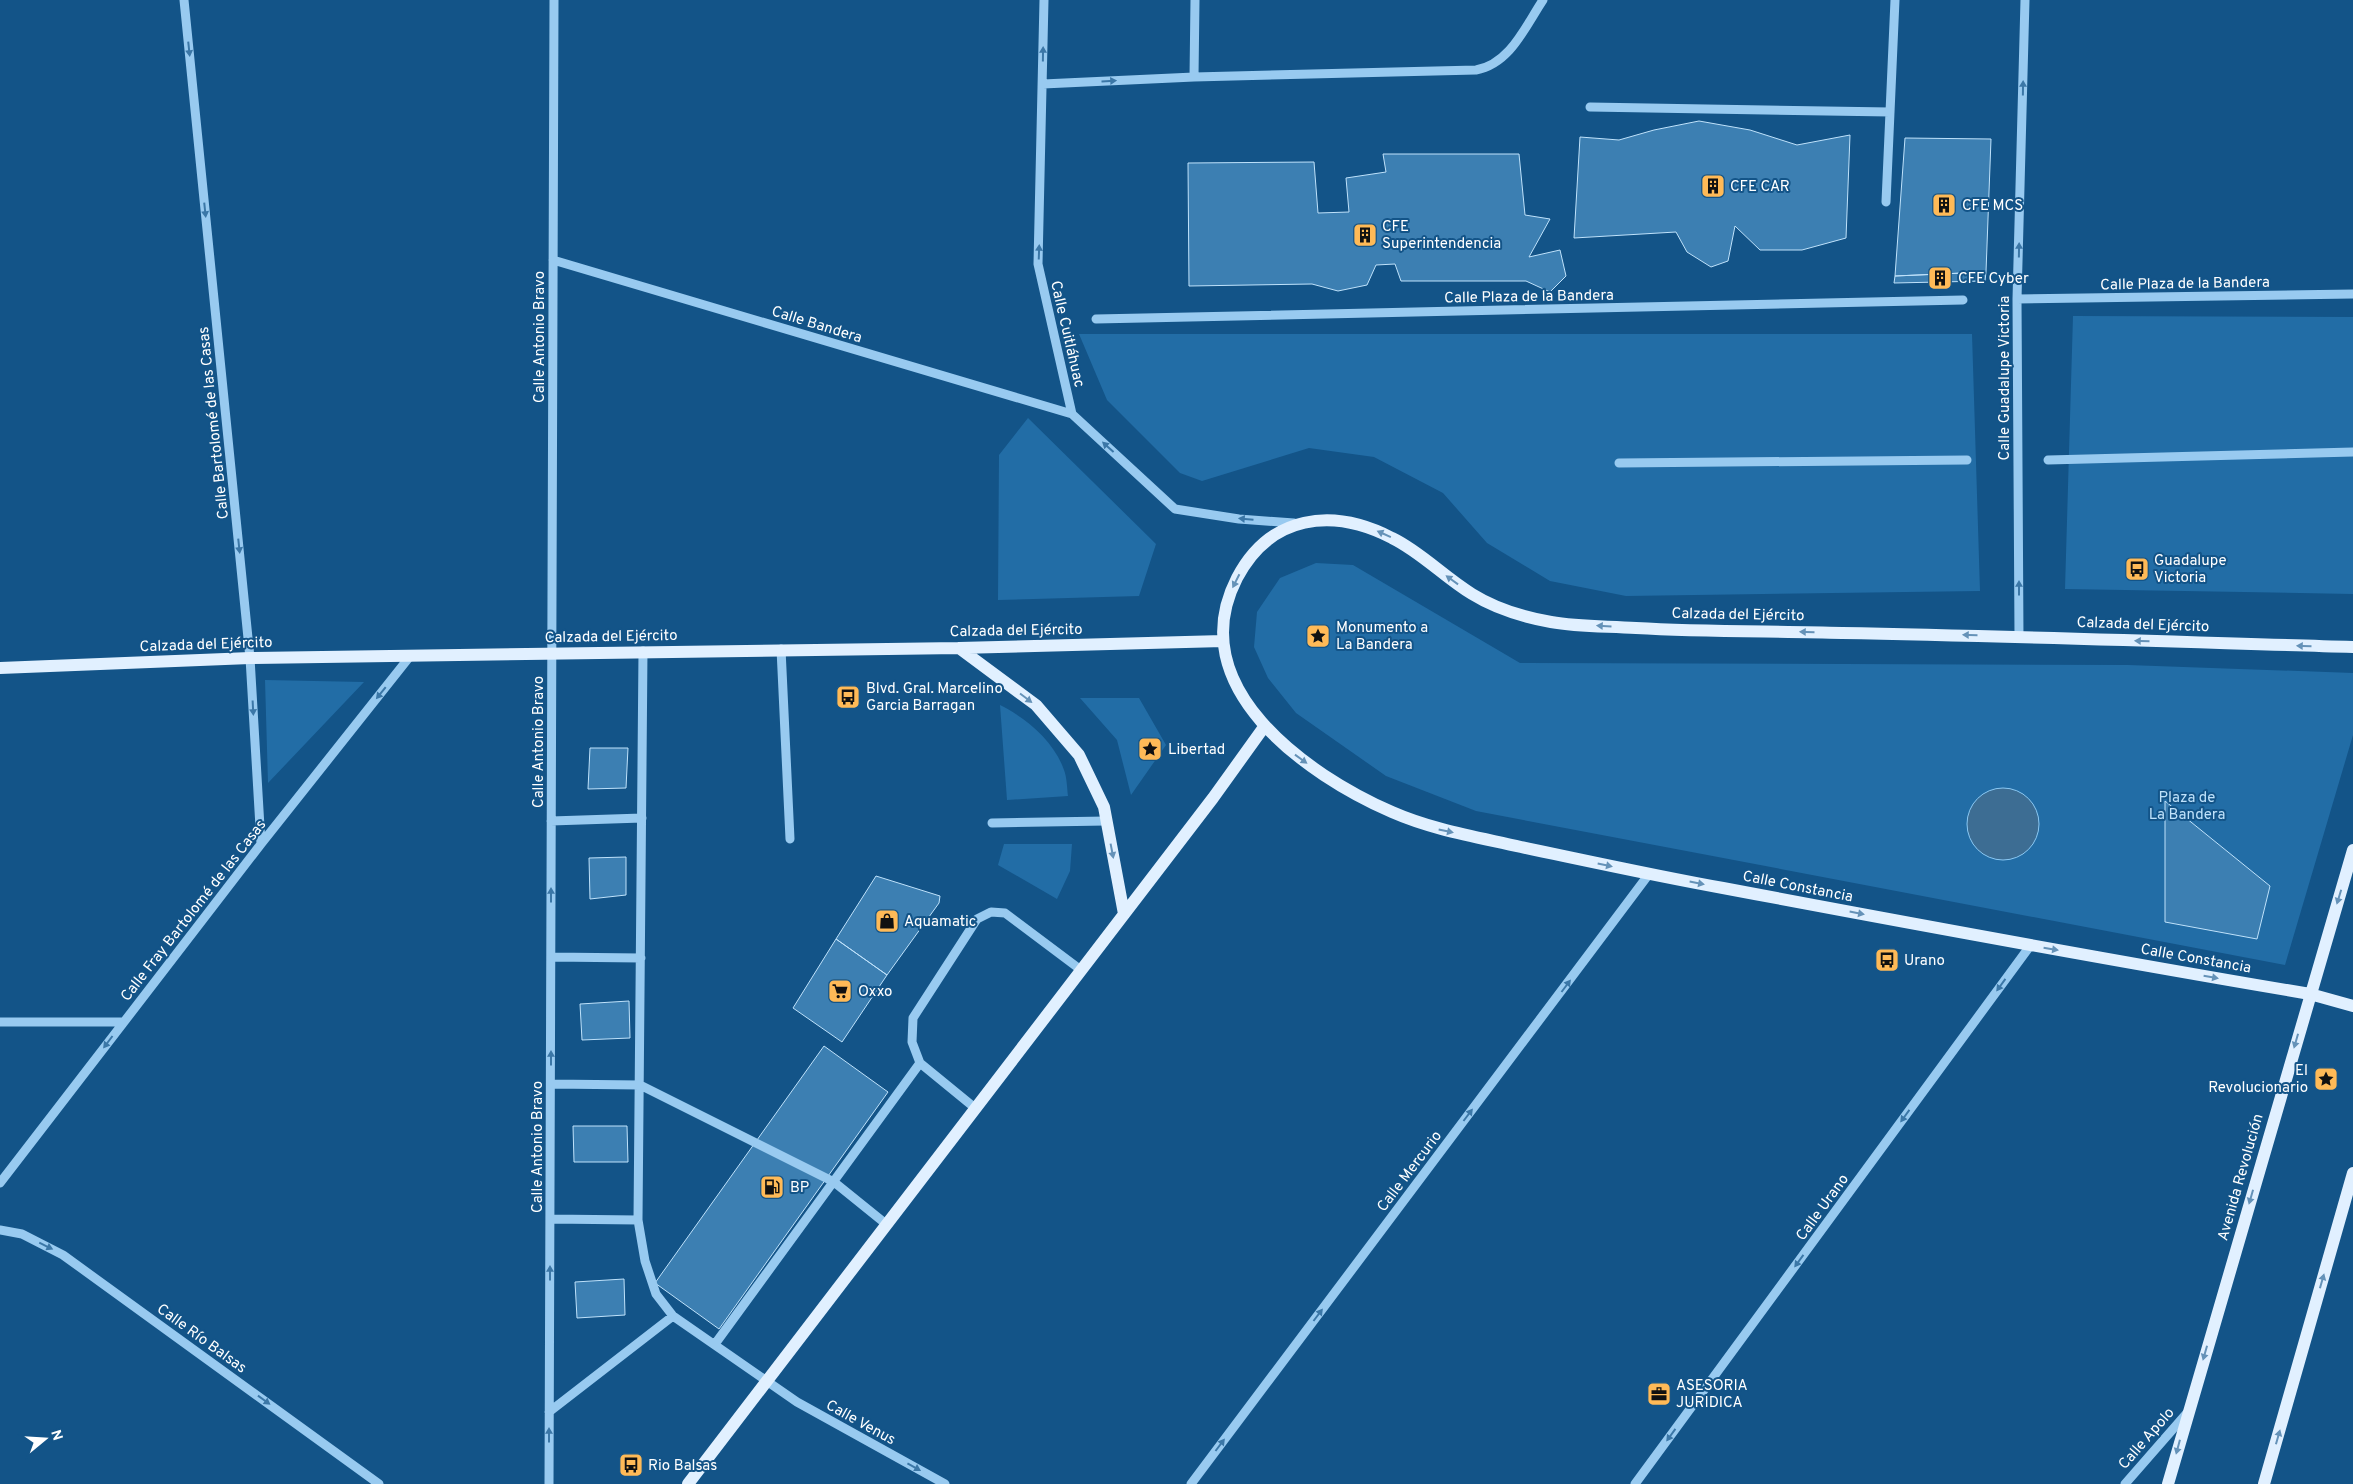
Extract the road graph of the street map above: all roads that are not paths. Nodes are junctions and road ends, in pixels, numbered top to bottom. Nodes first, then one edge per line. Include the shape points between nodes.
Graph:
1 (184, 0) edge
2 (554, 0) edge
3 (1044, 0) edge
4 (1195, 0) edge
5 (1543, 0) edge
6 (1895, 0) edge
7 (2025, 0) edge
8 (1194, 77) junction
9 (1043, 84) junction
10 (1590, 108) dead end
11 (1890, 112) junction
12 (1886, 202) dead end
13 (553, 260) junction
14 (2353, 294) edge
15 (2017, 299) junction
16 (1963, 300) dead end
17 (1096, 319) dead end
18 (1072, 414) junction
19 (2353, 452) edge
20 (1967, 460) dead end
21 (2048, 460) dead end
22 (1619, 463) dead end
23 (1294, 523) junction
24 (2019, 637) junction
25 (1223, 641) junction
26 (2353, 647) edge
27 (959, 648) junction
28 (781, 649) junction
29 (644, 651) junction
30 (552, 653) junction
31 (411, 655) junction
32 (250, 658) junction
33 (0, 668) edge
34 (1264, 727) junction
35 (642, 818) junction
36 (551, 821) junction
37 (1106, 821) junction
38 (992, 823) dead end
39 (790, 839) dead end
40 (261, 844) junction
41 (2353, 850) edge
42 (1649, 874) junction
43 (1124, 914) junction
44 (2030, 946) junction
45 (550, 957) junction
46 (641, 958) junction
47 (1081, 970) junction
48 (2310, 994) junction
49 (2353, 1006) edge
50 (0, 1022) edge
51 (124, 1022) junction
52 (920, 1063) junction
53 (551, 1084) junction
54 (640, 1085) junction
55 (975, 1108) junction
56 (2353, 1173) edge
57 (834, 1182) junction
58 (0, 1183) edge
59 (550, 1219) junction
60 (638, 1220) junction
61 (886, 1224) junction
62 (0, 1230) edge
63 (673, 1316) junction
64 (715, 1344) junction
65 (766, 1380) junction
66 (2188, 1411) junction
67 (550, 1412) junction
68 (379, 1484) edge
69 (549, 1484) edge
70 (688, 1484) edge
71 (945, 1484) edge
72 (1191, 1484) edge
73 (1635, 1484) edge
74 (2125, 1484) edge
75 (2168, 1484) edge
76 (2264, 1484) edge

1 -> 32 street, Calle Bartolomé de las Casas
2 - 13 street, Calle Antonio Bravo
9 -> 3 street, Calle Cuitláhuac
4 - 8 street
5 - 8 street via 1509,52 1488,68
6 - 11 street
15 -> 7 street, Calle Guadalupe Victoria
9 -> 8 street
18 -> 9 street, Calle Cuitláhuac via 1038,264
10 - 11 street
11 - 12 street
13 - 18 street, Calle Bandera
13 - 30 street, Calle Antonio Bravo
14 - 15 street, Calle Plaza de la Bandera
24 -> 15 street, Calle Guadalupe Victoria
16 - 17 street, Calle Plaza de la Bandera
23 -> 18 street via 1239,519 1175,508
19 - 21 street
20 - 22 street
24 -> 23 main road, Calzada del Ejército via 1561,624 1519,616 1475,596 1398,540 1366,526 1334,521
23 -> 25 main road, Calzada del Ejército via 1273,534 1242,569 1230,591
26 -> 24 main road, Calzada del Ejército
25 - 27 main road, Calzada del Ejército
25 - 34 main road, Calzada del Ejército via 1230,671 1245,702
27 - 28 main road, Calzada del Ejército
27 -> 37 main road via 1036,705 1079,756 1104,807
28 - 29 main road, Calzada del Ejército
28 - 39 street
29 - 30 main road, Calzada del Ejército
29 - 35 street, Calle Venus
30 - 31 main road, Calzada del Ejército
30 - 36 street, Calle Antonio Bravo
31 - 32 main road, Calzada del Ejército
31 -> 40 street, Calle Fray Bartolomé de las Casas
32 - 33 main road, Calzada del Ejército
32 -> 40 street, Calle Bartolomé de las Casas
34 -> 42 main road, Calle Constancia via 1298,757 1342,787 1411,820 1432,828
34 - 43 main road
35 - 36 street
35 - 46 street, Calle Venus
45 -> 36 street, Calle Antonio Bravo
37 - 38 street
37 -> 43 main road
40 - 51 street, Calle Fray Bartolomé de las Casas
41 -> 48 main road, Avenida Revolución
42 -> 44 main road, Calle Constancia
72 -> 42 street, Calle Mercurio
43 - 47 main road
44 -> 48 main road, Calle Constancia
44 -> 73 street, Calle Urano
45 - 46 street
53 -> 45 street, Calle Antonio Bravo
46 - 54 street, Calle Venus
47 - 52 street via 1005,913 991,912 977,919 914,1018 912,1042
47 - 55 main road
48 - 49 main road, Calle Constancia
48 -> 66 main road, Avenida Revolución
50 - 51 street
51 -> 58 street, Calle Fray Bartolomé de las Casas
52 - 55 street
52 - 57 street
53 - 54 street
53 - 59 street, Calle Antonio Bravo
54 - 57 street
54 - 60 street, Calle Venus
55 - 61 main road
76 -> 56 main road
57 - 61 street
57 - 64 street
59 - 60 street
67 -> 59 street, Calle Antonio Bravo
60 - 63 street, Calle Venus via 645,1261 656,1294
61 - 65 main road
62 -> 68 street, Calle Río Balsas via 22,1234 63,1255
63 - 64 street, Calle Venus
63 - 67 street
64 - 65 street, Calle Venus
65 - 70 main road
65 -> 71 street, Calle Venus via 797,1402
66 - 74 street, Calle Apolo
66 -> 75 main road, Avenida Revolución
69 -> 67 street, Calle Antonio Bravo

